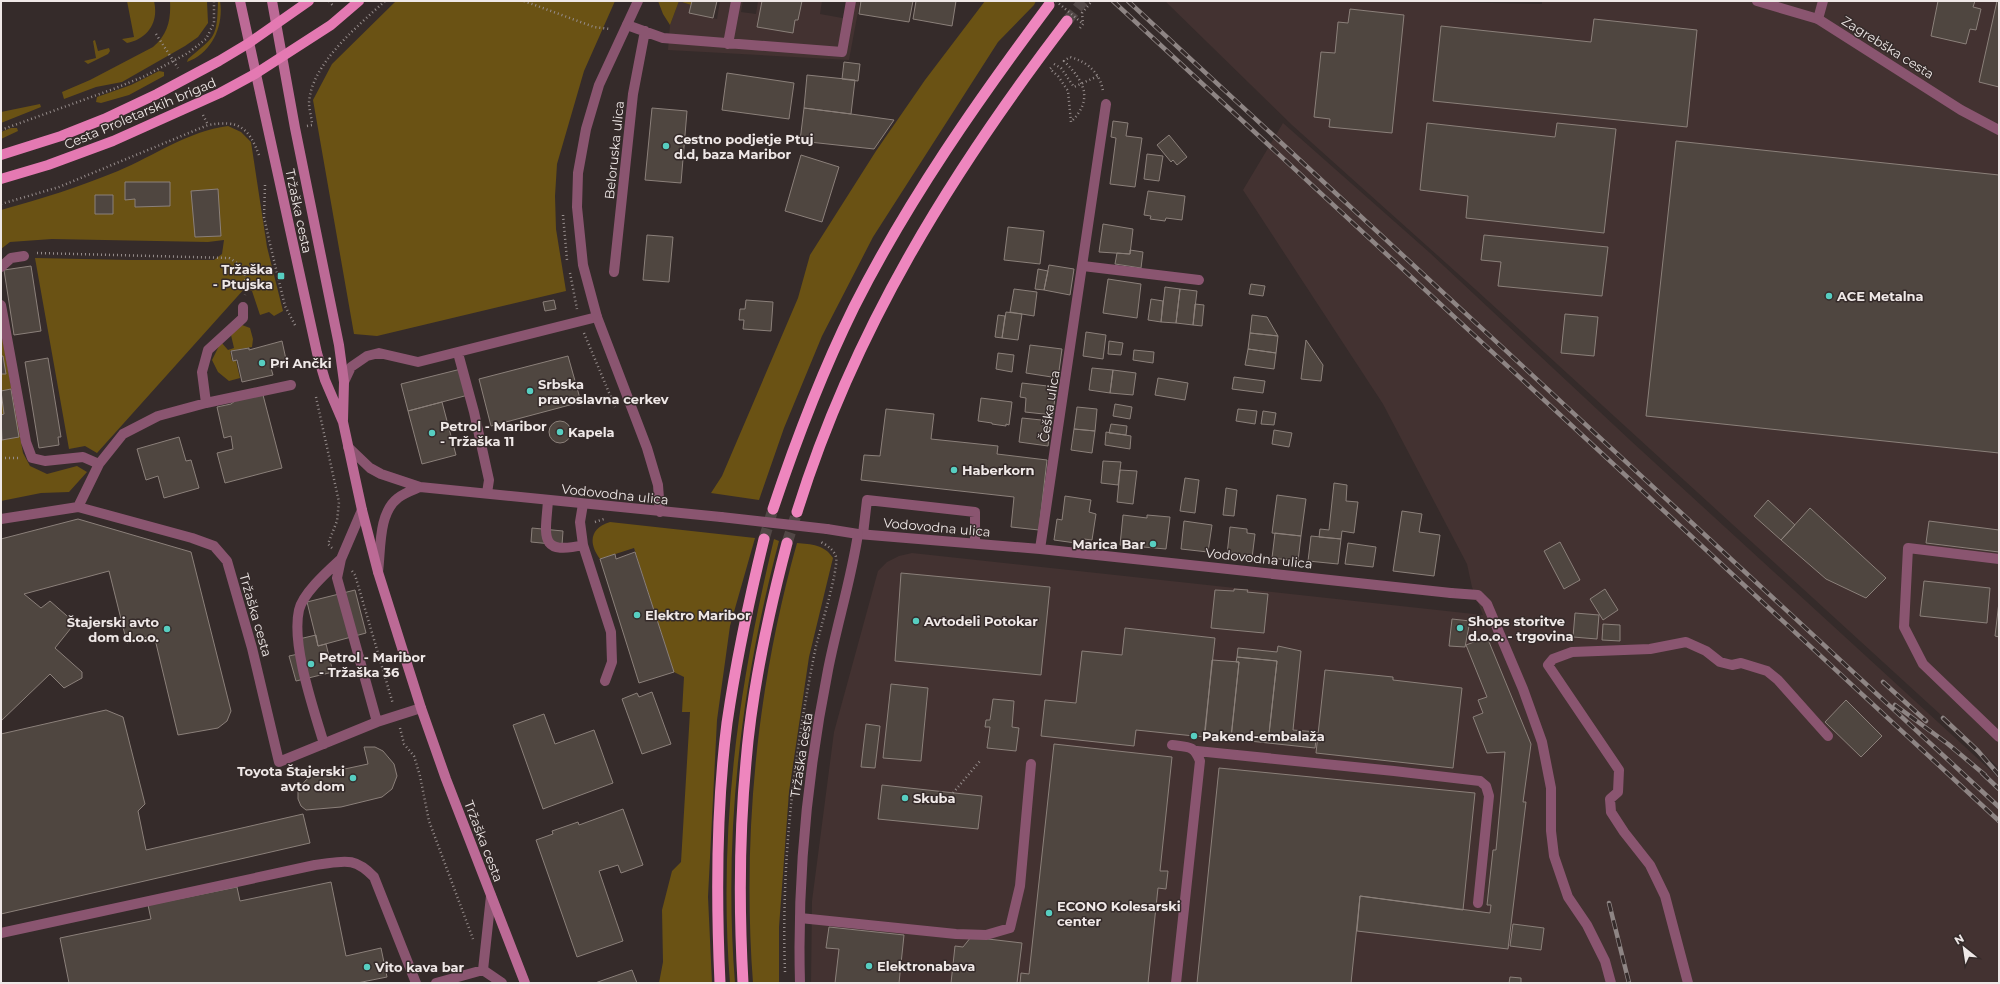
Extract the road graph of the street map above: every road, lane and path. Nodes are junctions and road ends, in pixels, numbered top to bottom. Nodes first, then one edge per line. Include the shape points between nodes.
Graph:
1 (214, 1) edge
2 (240, 1) edge
3 (272, 1) edge
4 (309, 1) edge
5 (359, 1) edge
6 (385, 1) edge
7 (524, 1) edge
8 (638, 1) edge
9 (736, 1) edge
10 (851, 1) edge
11 (1092, 1) edge
12 (1757, 1) edge
13 (1823, 1) edge
14 (1053, 3) edge
15 (1818, 19) junction
16 (1067, 22) tunnel mouth
17 (276, 24) junction
18 (1083, 24) junction
19 (627, 25) junction
20 (610, 29) dead end
21 (1079, 30) dead end
22 (645, 31) junction
23 (156, 34) dead end
24 (249, 43) junction
25 (728, 44) junction
26 (282, 56) junction
27 (1058, 58) dead end
28 (174, 60) junction
29 (1054, 64) junction
30 (255, 74) junction
31 (1098, 76) junction
32 (1081, 84) junction
33 (1106, 104) joint
34 (312, 125) dead end
35 (1, 130) edge
36 (1999, 130) edge
37 (1, 156) edge
38 (261, 162) dead end
39 (1, 179) edge
40 (265, 179) dead end
41 (1, 204) edge
42 (24, 256) joint
43 (1, 266) edge
44 (1083, 266) junction
45 (614, 272) dead end
46 (1199, 280) dead end
47 (1, 305) edge
48 (243, 307) joint
49 (597, 317) junction
50 (299, 332) dead end
51 (458, 353) junction
52 (344, 382) junction
53 (291, 385) dead end
54 (316, 395) dead end
55 (206, 403) junction
56 (343, 422) junction
57 (348, 447) junction
58 (99, 464) junction
59 (420, 487) junction
60 (487, 493) junction
61 (548, 500) junction
62 (583, 504) junction
63 (78, 507) junction
64 (773, 509) tunnel mouth
65 (362, 510) junction
66 (660, 512) junction
67 (797, 512) tunnel mouth
68 (1, 519) edge
69 (860, 534) junction
70 (764, 539) tunnel mouth
71 (787, 543) tunnel mouth
72 (975, 543) junction
73 (328, 544) dead end
74 (583, 545) junction
75 (1040, 548) junction
76 (341, 559) junction
77 (1999, 559) edge
78 (378, 572) junction
79 (355, 575) dead end
80 (605, 681) dead end
81 (389, 689) dead end
82 (421, 708) junction
83 (377, 722) junction
84 (1828, 736) dead end
85 (1999, 737) edge
86 (324, 744) junction
87 (404, 744) dead end
88 (1172, 746) dead end
89 (1197, 751) junction
90 (980, 761) dead end
91 (1031, 764) dead end
92 (953, 793) dead end
93 (491, 896) junction
94 (1478, 903) dead end
95 (800, 918) junction
96 (1, 933) edge
97 (474, 942) dead end
98 (483, 970) junction
99 (416, 983) edge
100 (436, 983) edge
101 (502, 983) edge
102 (525, 983) edge
103 (720, 983) edge
104 (743, 983) edge
105 (800, 983) edge
106 (1176, 983) edge
107 (1611, 983) edge
108 (1688, 983) edge

1 - 28 path via 214,23 206,39
2 - 24 main road, Tržaška cesta
3 - 17 main road, Tržaška cesta
4 - 17 main road, Cesta Proletarskih brigad
5 - 26 main road, Cesta Proletarskih brigad via 331,25
6 - 34 path via 353,31 326,62 312,88 309,104
7 - 20 path via 594,27
8 - 19 street, Beloruska ulica
9 - 25 street
10 - 25 street via 842,52
11 - 18 path via 1082,13
12 - 15 street, Zagrebška cesta
13 - 15 street
14 - 18 path, bridge
14 - 64 highway via 950,144 877,266 855,306 817,389
15 - 36 street, Zagrebška cesta via 1961,110
16 - 67 highway via 968,159 897,276 856,356 816,453
17 - 24 main road, Cesta Proletarskih brigad
17 - 26 main road, Tržaška cesta
18 - 21 path
19 - 22 street
19 - 49 street, Beloruska ulica via 599,85 586,129 578,173 577,207 583,265
22 - 25 street via 663,38
22 - 45 street, Beloruska ulica via 633,94
23 - 28 path
24 - 30 main road, Tržaška cesta
24 - 37 main road, Cesta Proletarskih brigad via 104,119
26 - 30 main road, Cesta Proletarskih brigad
26 - 52 main road, Tržaška cesta via 339,345
27 - 29 path
28 - 35 path via 116,88
29 - 32 path via 1061,68 1074,88
29 - 32 path via 1050,69 1068,91 1071,122 1084,104 1085,93
30 - 39 main road, Cesta Proletarskih brigad via 220,93 113,141
30 - 56 main road, Tržaška cesta via 317,353 325,380
31 - 32 path
31 - 32 path via 1096,71 1080,60 1070,57 1064,61
31 - 33 path
33 - 44 street, Češka ulica
38 - 41 path via 252,138 236,125 225,122 208,125 59,187
40 - 50 path via 264,217 285,306
42 - 43 street via 11,258
42 - 48 path via 36,253 229,258 239,264 247,283
44 - 46 street
44 - 75 street, Češka ulica
47 - 58 street via 26,442 32,458 44,462 83,457
48 - 55 street via 243,318 208,350 202,372
49 - 51 street
49 - 66 street, Beloruska ulica via 647,448 658,485
51 - 52 street via 418,362 379,353 367,356 351,367
51 - 60 street via 489,480
52 - 56 main road, Tržaška cesta
53 - 55 street
54 - 73 path via 339,502 337,521
55 - 58 street via 158,416 123,434
56 - 57 main road, Tržaška cesta
57 - 59 street, Vodovodna ulica via 370,468
57 - 65 main road, Tržaška cesta
58 - 63 street
59 - 60 street, Vodovodna ulica
59 - 78 street via 397,498 388,509
60 - 61 street, Vodovodna ulica
61 - 62 street, Vodovodna ulica
61 - 74 street via 546,537 550,544 557,548
62 - 66 street, Vodovodna ulica
62 - 74 street via 580,522
63 - 68 street, Tržaška cesta
63 - 86 street, Tržaška cesta via 214,546 227,561 252,648 279,762
65 - 76 street
65 - 78 main road, Tržaška cesta
66 - 69 street, Vodovodna ulica, bridge
69 - 72 street, Vodovodna ulica
69 - 72 street, Tržaška cesta via 868,500 975,512
69 - 95 street, Tržaška cesta via 828,669 809,776 801,857
70 - 103 highway via 734,679 722,770 718,862
71 - 104 highway via 766,627 746,762 740,897
72 - 75 street, Vodovodna ulica
74 - 80 street via 611,632 612,662
75 - 107 street, Vodovodna ulica via 1478,595 1487,604 1542,742 1551,788 1554,856 1568,897 1587,925 1605,961
76 - 83 street via 337,578
76 - 86 street via 317,580 299,609 298,629 304,676
77 - 85 street via 1908,548 1904,627 1923,664
78 - 82 main road, Tržaška cesta
79 - 81 path
82 - 83 street, Tržaška cesta
82 - 93 main road, Tržaška cesta
83 - 86 street, Tržaška cesta
84 - 108 street via 1767,671 1741,662 1732,665 1720,662 1706,651 1686,642 1650,649 1572,652 1553,659 1548,665 1619,770 1618,792 1610,799 1611,812 1650,865 1665,896
87 - 97 path via 414,756 429,820
88 - 89 street via 1189,747
89 - 94 street via 1480,782 1486,786 1489,796
89 - 106 street via 1200,761
90 - 92 path
91 - 95 street via 1020,886 1010,928 986,935 956,934
93 - 98 street
93 - 102 main road, Tržaška cesta
95 - 105 street, Tržaška cesta
96 - 99 street via 315,865 352,861 365,867 374,877
98 - 100 street
98 - 101 street

